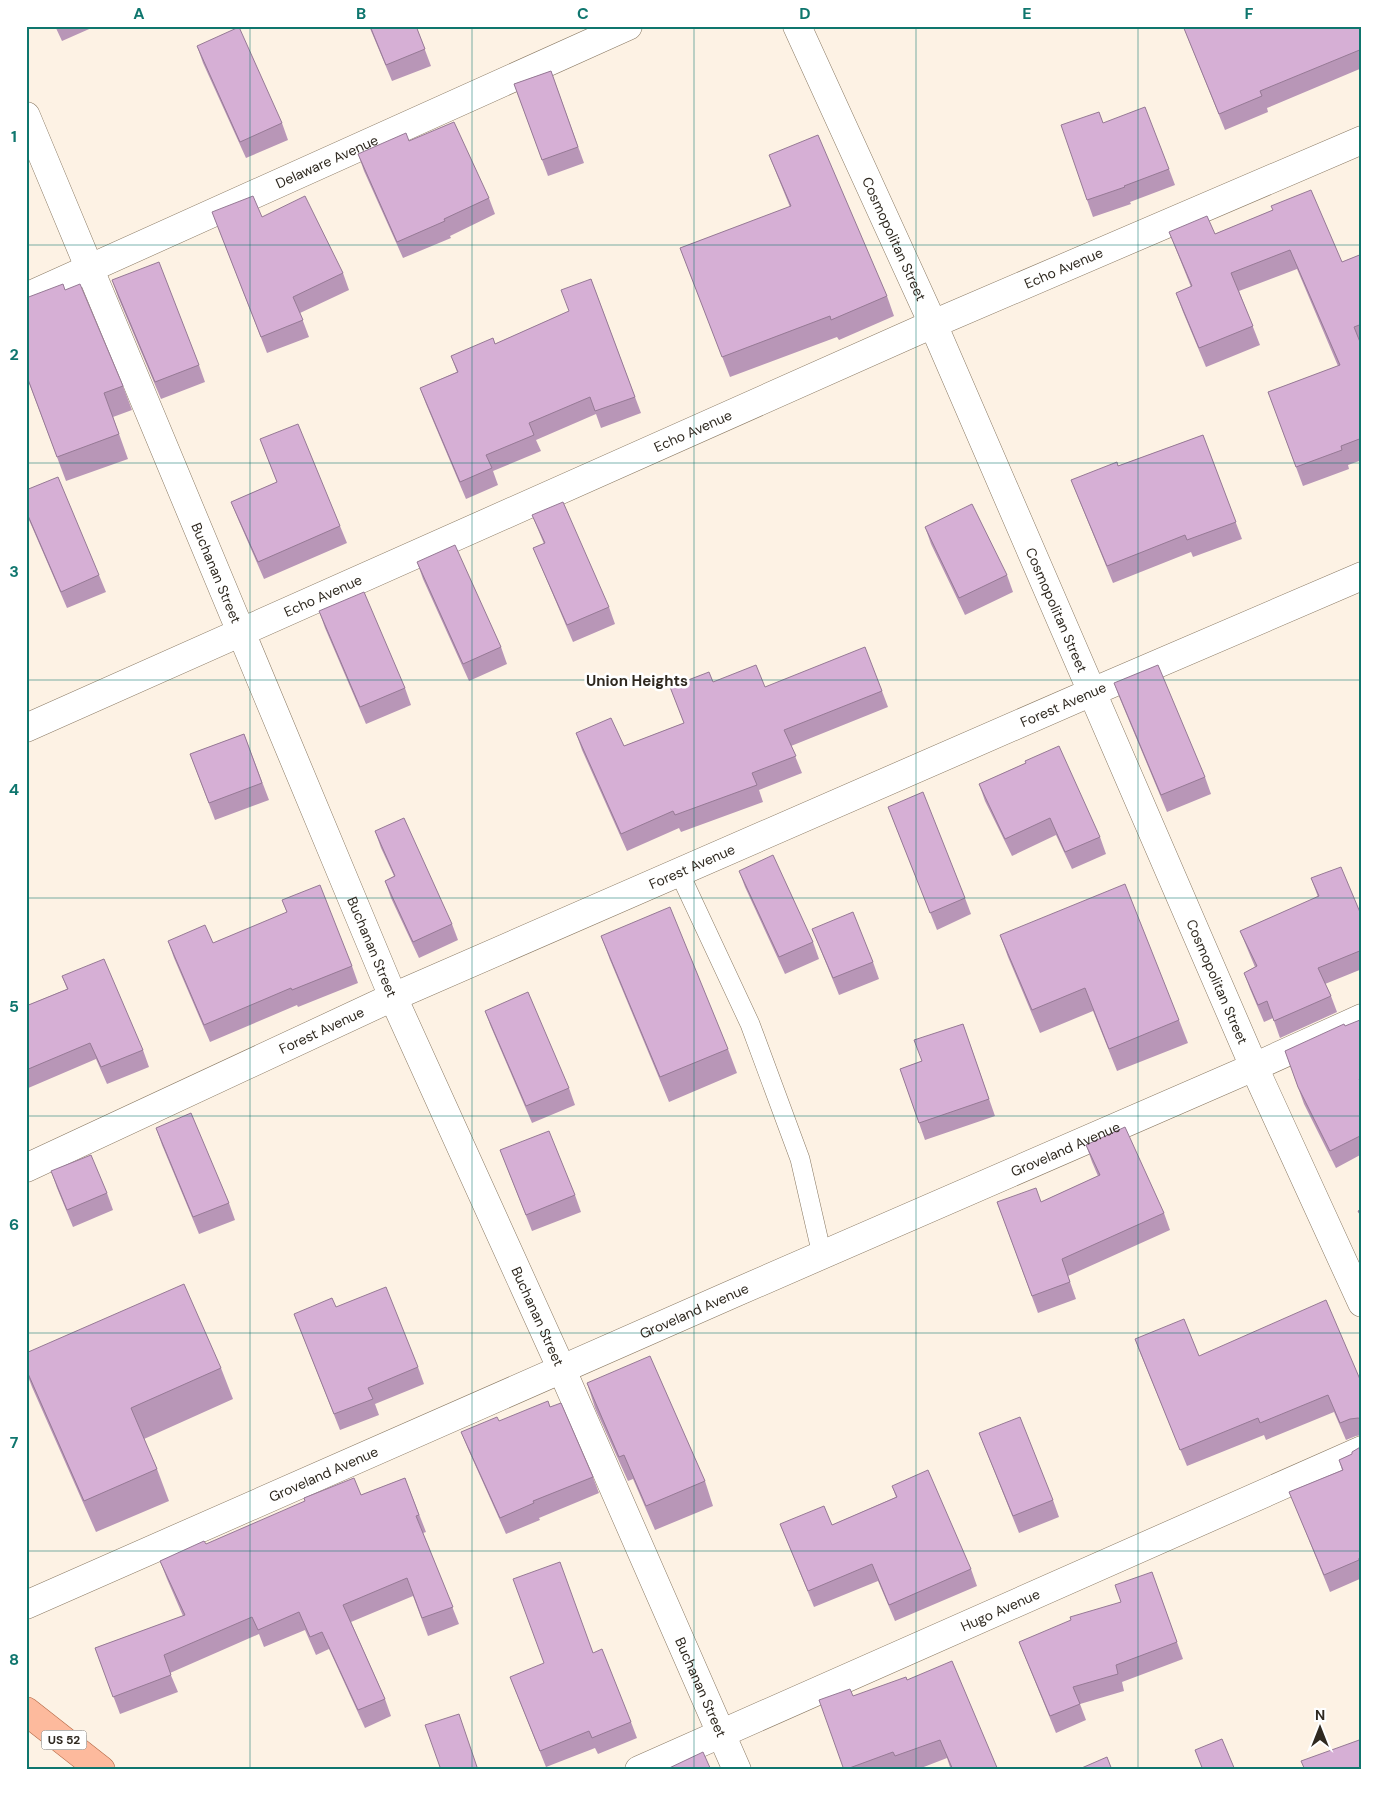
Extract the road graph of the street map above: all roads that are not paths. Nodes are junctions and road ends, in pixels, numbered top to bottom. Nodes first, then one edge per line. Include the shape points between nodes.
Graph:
1 (628, 26) edge
2 (798, 26) edge
3 (26, 116) edge
4 (1362, 140) edge
5 (91, 269) junction
6 (26, 297) edge
7 (933, 324) junction
8 (1362, 576) edge
9 (242, 632) junction
10 (1092, 692) junction
11 (26, 728) edge
12 (678, 872) junction
13 (393, 997) junction
14 (1362, 1018) edge
15 (1254, 1067) junction
16 (26, 1168) edge
17 (822, 1255) junction
18 (1362, 1303) edge
19 (562, 1370) junction
20 (1362, 1450) edge
21 (26, 1605) edge
22 (26, 1711) edge
23 (721, 1732) junction
24 (101, 1770) edge
25 (639, 1770) edge
26 (737, 1770) edge

1 - 5 street, Delaware Avenue
2 - 7 street, Cosmopolitan Street
3 - 5 street, Buchanan Street
4 - 7 street, Echo Avenue
5 - 6 street, Delaware Avenue
5 - 9 street, Buchanan Street
7 - 9 street, Echo Avenue
7 - 10 street, Cosmopolitan Street
8 - 10 street, Forest Avenue
9 - 11 street, Echo Avenue
9 - 13 street, Buchanan Street
10 - 12 street, Forest Avenue
10 - 15 street, Cosmopolitan Street
12 - 13 street, Forest Avenue
12 - 17 lane via 750,1024 800,1159
13 - 16 street, Forest Avenue
13 - 19 street, Buchanan Street
14 - 15 street, Groveland Avenue
15 - 17 street, Groveland Avenue
15 - 18 street, Cosmopolitan Street
17 - 19 street, Groveland Avenue
19 - 21 street, Groveland Avenue
19 - 23 street, Buchanan Street
20 - 23 street, Hugo Avenue
22 - 24 main road, US 52
23 - 25 street, Hugo Avenue
23 - 26 street, Buchanan Street

